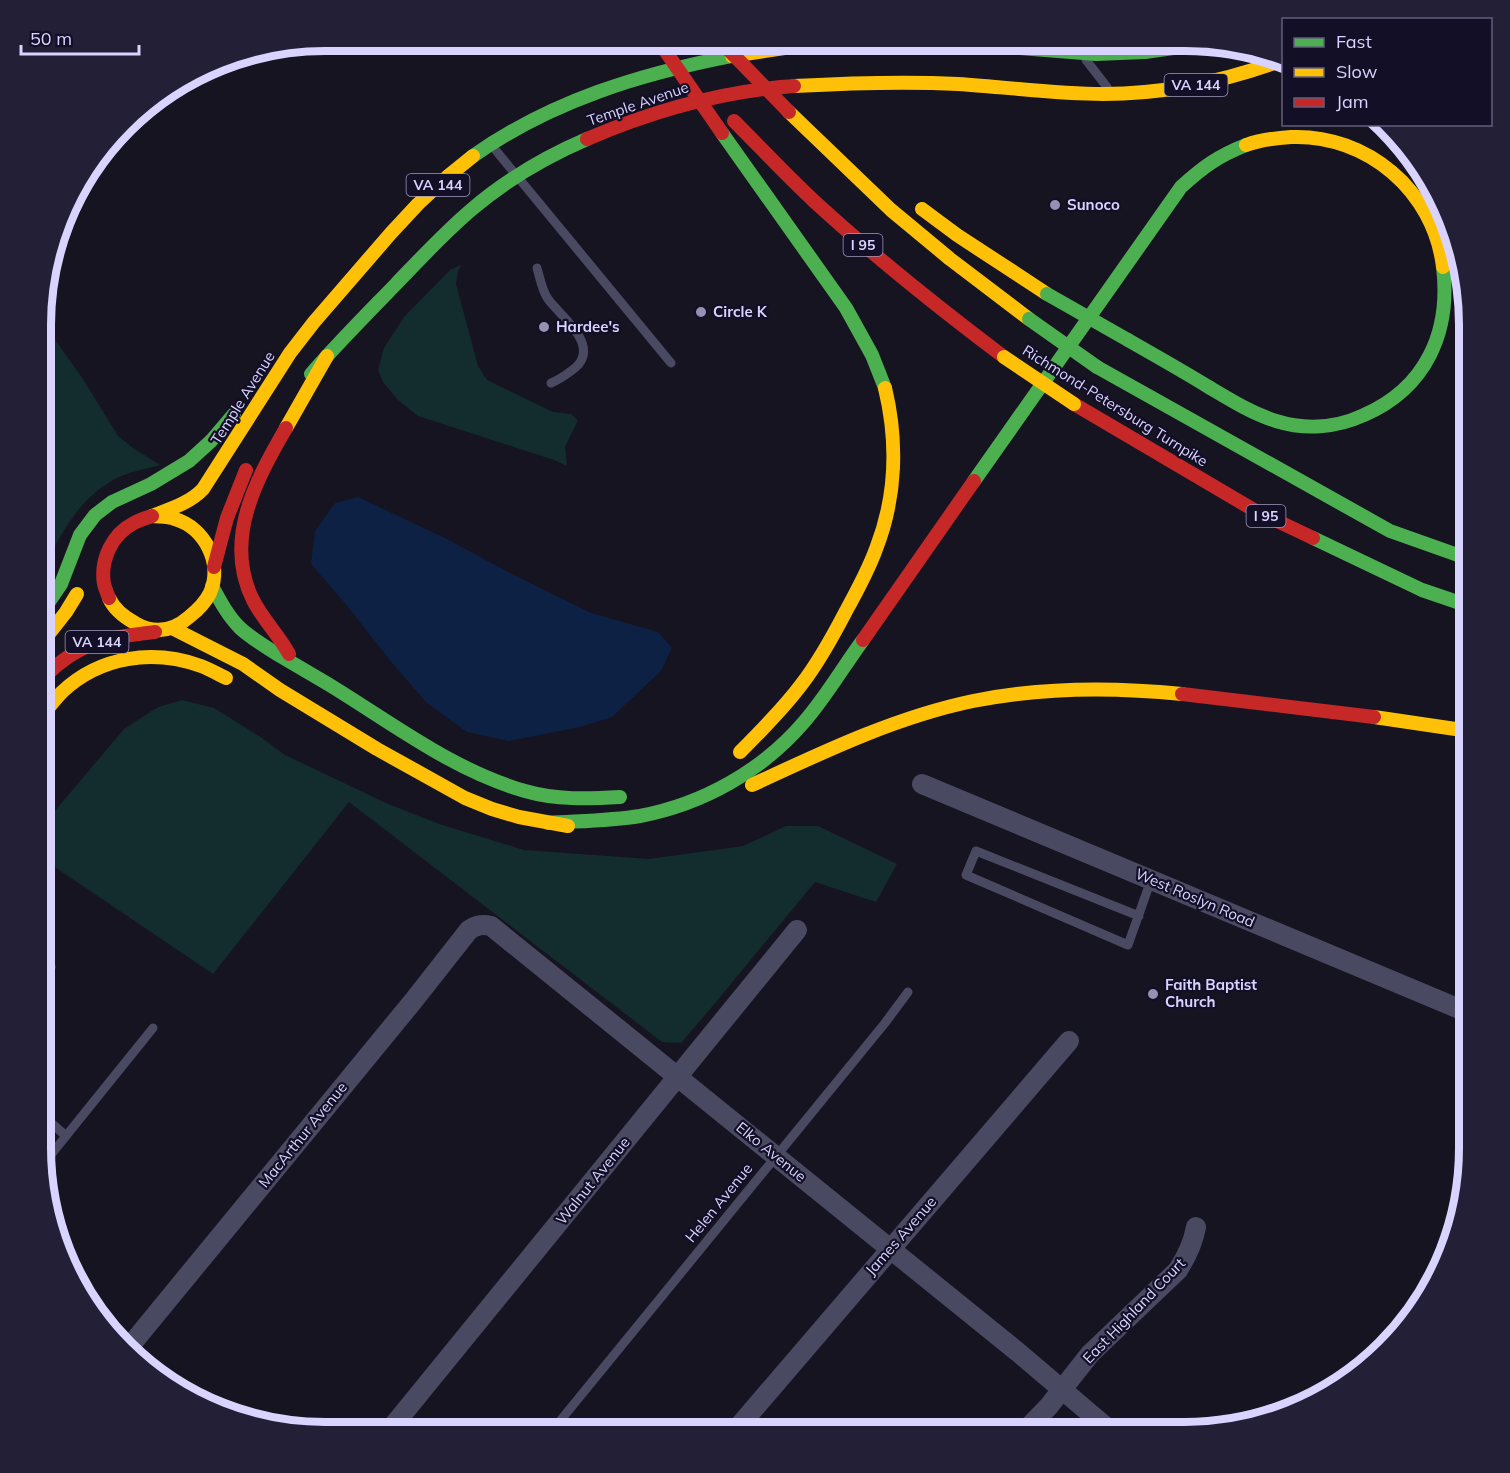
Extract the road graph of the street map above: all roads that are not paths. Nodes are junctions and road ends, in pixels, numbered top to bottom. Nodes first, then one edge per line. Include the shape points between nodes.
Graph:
1 (665, 51) edge
2 (667, 51) edge
3 (731, 51) edge
4 (762, 51) edge
5 (1046, 51) edge
6 (1167, 51) edge
7 (1081, 54) junction
8 (1269, 65) edge
9 (1112, 94) junction
10 (796, 111) junction
11 (829, 132) dead end
12 (491, 144) junction
13 (517, 176) junction
14 (908, 197) dead end
15 (537, 268) dead end
16 (1086, 297) dead end
17 (302, 337) junction
18 (1052, 345) dead end
19 (327, 356) junction
20 (671, 363) dead end
21 (1038, 365) dead end
22 (551, 383) dead end
23 (1025, 384) dead end
24 (273, 424) dead end
25 (253, 457) dead end
26 (152, 516) junction
27 (113, 539) junction
28 (1459, 555) edge
29 (214, 567) junction
30 (212, 586) junction
31 (51, 599) edge
32 (1459, 603) edge
33 (167, 630) junction
34 (51, 631) edge
35 (845, 640) dead end
36 (294, 664) junction
37 (51, 670) edge
38 (237, 685) dead end
39 (51, 705) edge
40 (290, 713) dead end
41 (328, 719) junction
42 (1459, 729) edge
43 (922, 784) dead end
44 (632, 795) dead end
45 (548, 822) junction
46 (1151, 880) junction
47 (1139, 916) junction
48 (476, 925) joint
49 (797, 930) dead end
50 (908, 992) dead end
51 (1459, 1009) edge
52 (153, 1028) dead end
53 (1069, 1041) dead end
54 (678, 1076) junction
55 (51, 1123) edge
56 (66, 1136) junction
57 (51, 1154) edge
58 (776, 1156) junction
59 (1196, 1227) dead end
60 (890, 1249) junction
61 (132, 1343) edge
62 (1062, 1389) junction
63 (396, 1422) edge
64 (559, 1422) edge
65 (743, 1422) edge
66 (1033, 1422) edge
67 (1100, 1422) edge

1 - 35 main road, bridge via 846,308 876,363 891,422 889,505 876,549 854,597 804,682 736,755 799,704
2 - 32 main road, Richmond-Petersburg Turnpike / I 95, bridge via 815,201 906,281 1004,357 1074,404 1254,510 1422,590
3 - 10 main road, Richmond-Petersburg Turnpike, bridge
4 - 12 main road, Temple Avenue / VA 144 via 618,84 549,112
5 - 7 main road
6 - 7 main road
7 - 9 lane
8 - 9 main road, Temple Avenue / VA 144 via 1183,88
9 - 13 main road, Temple Avenue / VA 144 via 926,82 860,82 753,90 702,100 631,122 560,151
10 - 11 main road
10 - 28 main road, Richmond-Petersburg Turnpike, bridge via 891,210 950,259 1097,367 1390,531
12 - 13 lane
12 - 17 main road, Temple Avenue / VA 144 via 456,169 402,220
13 - 19 main road, Temple Avenue / VA 144 via 454,225
13 - 20 lane
14 - 45 main road, bridge via 957,235 1047,294 1128,340 1240,405 1276,421 1313,427 1347,422 1391,402 1417,378 1442,326 1447,282 1440,247 1422,208 1393,172 1369,156 1318,138 1281,136 1261,140 1210,160 1181,187 834,681 795,733 742,776 696,800 641,815
15 - 22 lane via 546,297 584,346 579,365
16 - 18 main road
17 - 26 main road, Temple Avenue / VA 144 via 207,484 197,495
17 - 31 main road via 201,452 94,515 80,535 61,584
19 - 24 main road, Temple Avenue / VA 144
19 - 36 main road via 257,480 246,507 241,539 250,593
21 - 23 main road
25 - 29 main road, VA 144 via 228,515
26 - 27 main road, VA 144 via 130,523
26 - 29 main road via 173,517 192,526 209,547
27 - 33 main road via 103,574 109,598 126,619 138,626
27 - 34 main road, VA 144
29 - 30 main road, VA 144
30 - 33 main road, VA 144 via 197,612
30 - 36 main road via 241,629
33 - 37 main road, VA 144 via 92,643 75,650
33 - 41 main road via 243,664
36 - 44 main road via 414,739 499,783 555,797
38 - 39 main road via 182,660 155,656 124,659 91,671 63,690
40 - 41 main road
41 - 45 main road via 465,798 519,817
42 - 45 main road via 1171,692 1124,688 1037,690 946,707 895,723 715,802 648,825 601,831
43 - 46 street, West Roslyn Road
46 - 47 lane
46 - 51 street, West Roslyn Road
47 - 47 lane via 976,851 966,875 1128,945
48 - 54 street, Elko Avenue via 491,926
48 - 61 street, MacArthur Avenue
49 - 54 street, Walnut Avenue
50 - 58 lane, Helen Avenue
52 - 56 lane
53 - 60 street, James Avenue
54 - 58 street, Elko Avenue
54 - 63 street, Walnut Avenue
55 - 56 lane
56 - 57 lane
58 - 60 street, Elko Avenue
58 - 64 lane, Helen Avenue
59 - 62 street, East Highland Court via 1194,1240 1178,1269 1090,1354
60 - 62 street, Elko Avenue
60 - 65 street, James Avenue
62 - 66 street, East Highland Court
62 - 67 street, Elko Avenue

